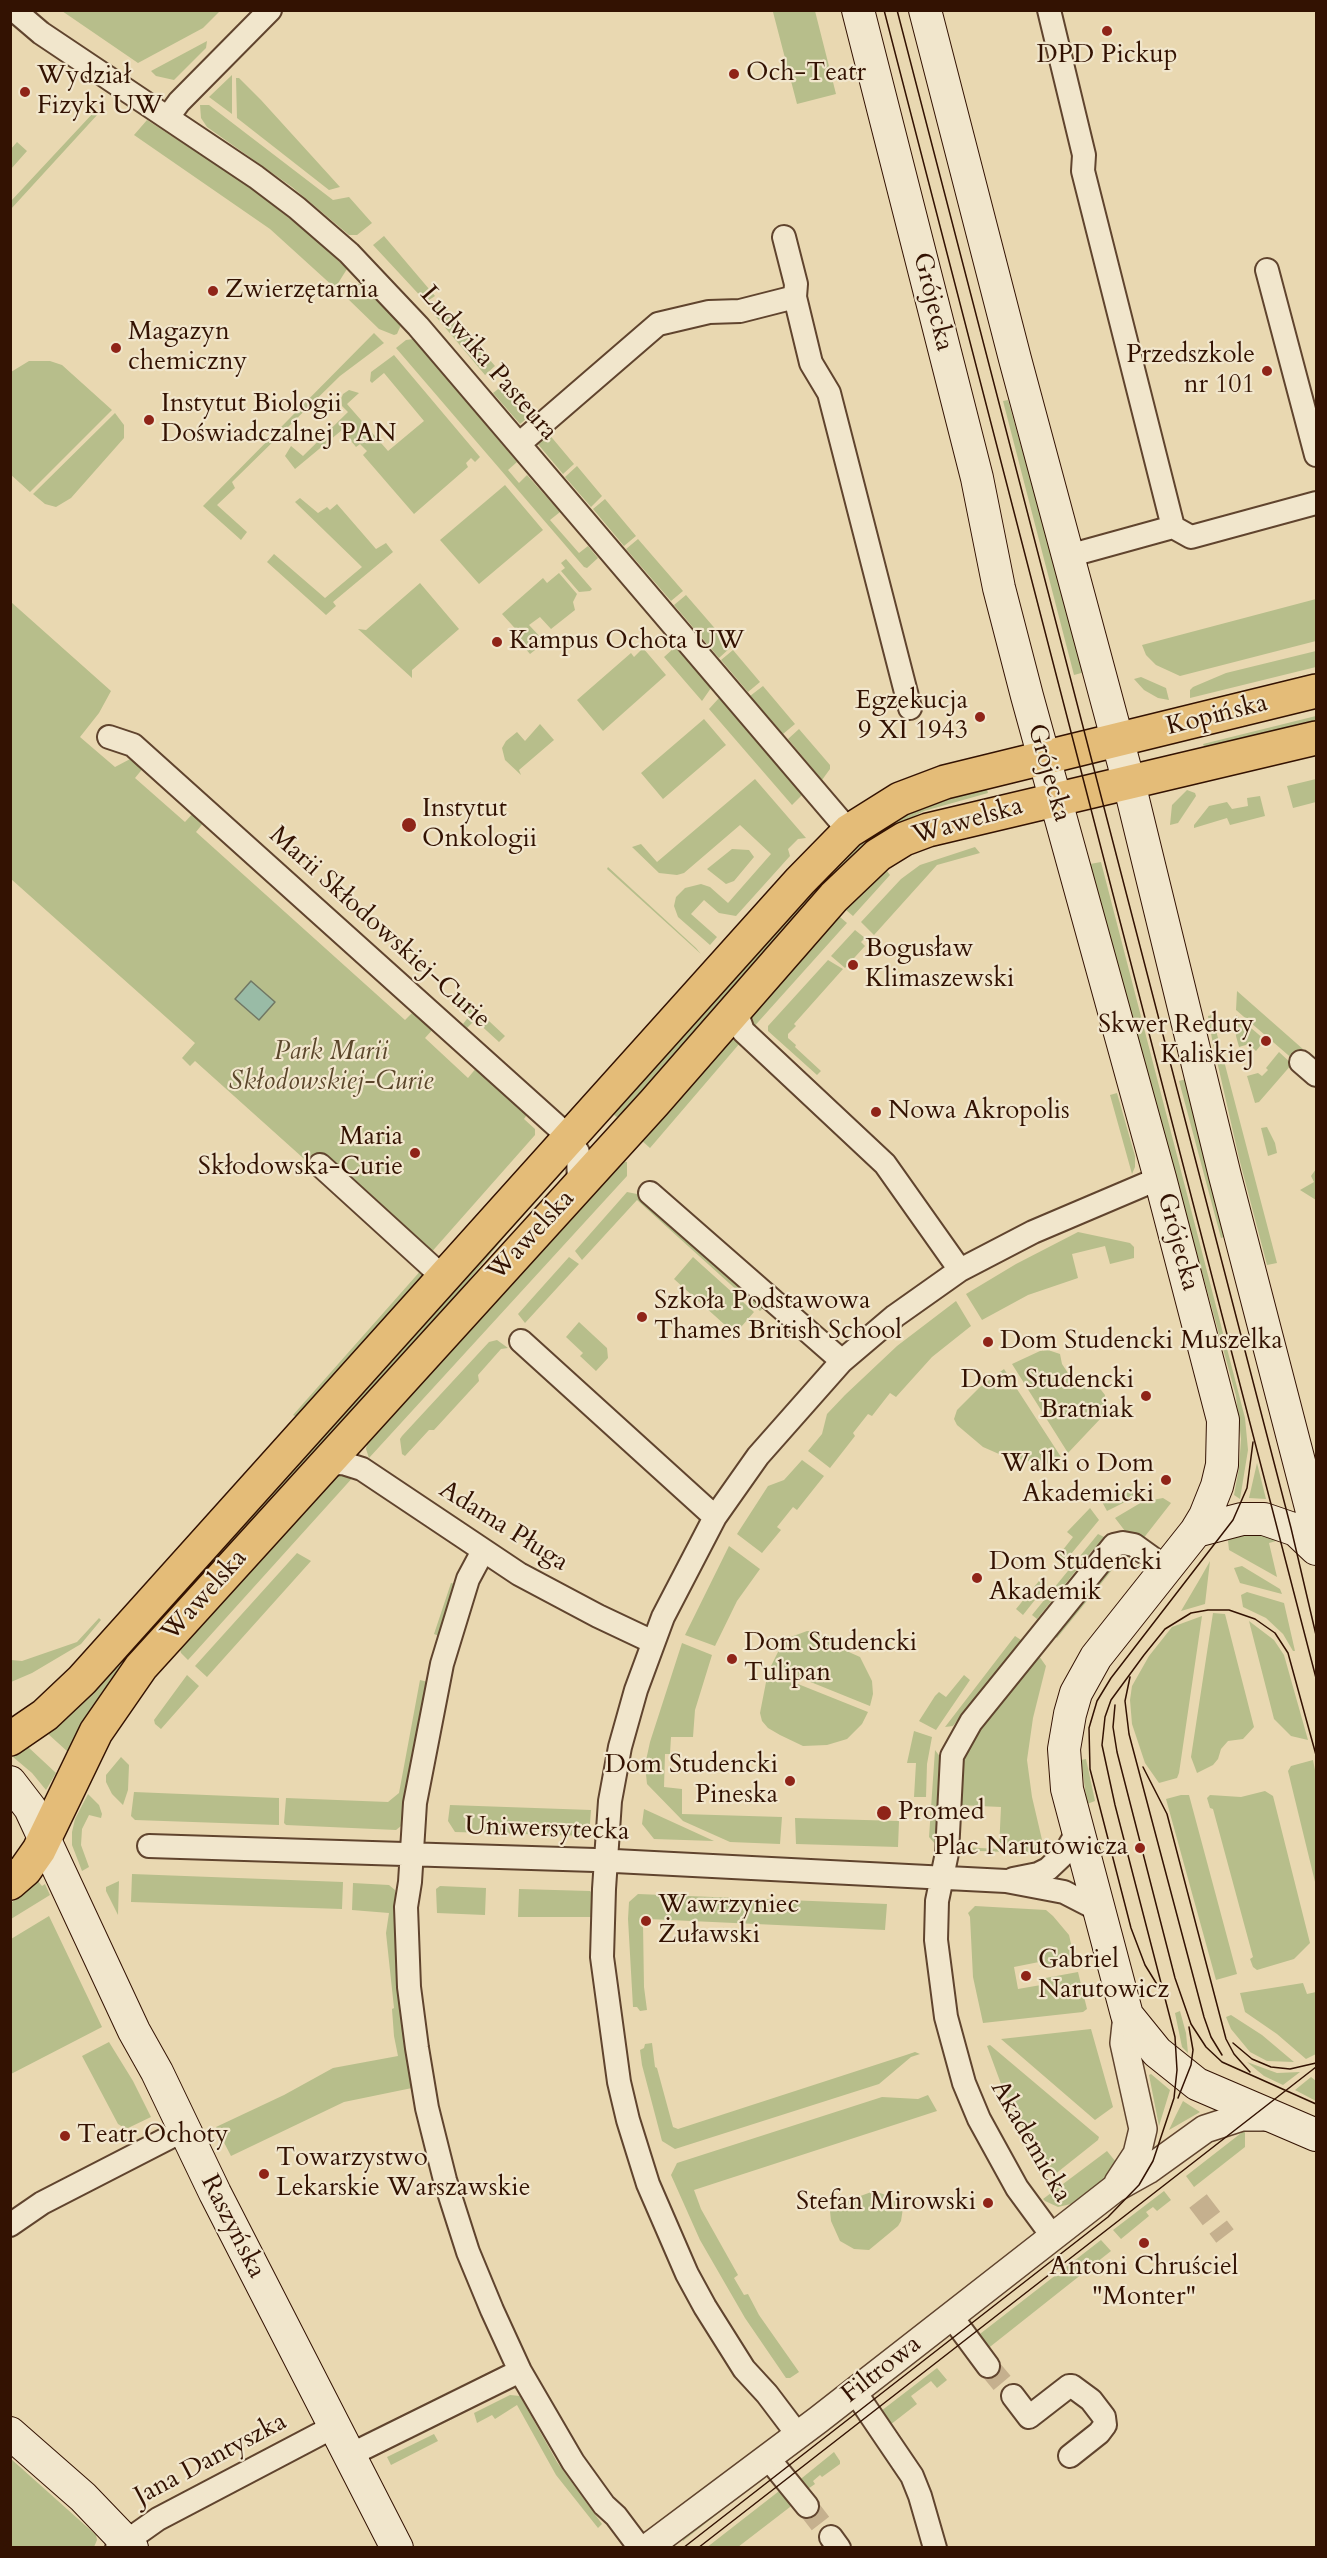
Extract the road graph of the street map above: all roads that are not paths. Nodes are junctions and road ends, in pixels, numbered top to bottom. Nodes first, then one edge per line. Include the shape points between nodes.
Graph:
1 (14, 10) edge
2 (270, 10) edge
3 (858, 10) edge
4 (925, 10) edge
5 (1049, 10) edge
6 (168, 117) junction
7 (784, 237) dead end
8 (1267, 270) dead end
9 (795, 297) junction
10 (519, 444) junction
11 (1317, 455) edge
12 (1317, 503) edge
13 (1173, 527) junction
14 (1068, 556) junction
15 (1317, 691) edge
16 (910, 708) dead end
17 (109, 737) dead end
18 (1317, 738) edge
19 (1118, 739) junction
20 (1044, 757) junction
21 (1129, 783) junction
22 (1056, 799) junction
23 (849, 831) junction
24 (735, 1008) junction
25 (569, 1139) junction
26 (320, 1165) dead end
27 (1160, 1178) junction
28 (579, 1185) junction
29 (650, 1193) dead end
30 (960, 1270) junction
31 (444, 1278) junction
32 (521, 1341) dead end
33 (842, 1362) junction
34 (326, 1464) junction
35 (715, 1517) junction
36 (1317, 1527) edge
37 (1196, 1531) junction
38 (1317, 1549) edge
39 (483, 1551) junction
40 (1166, 1568) junction
41 (653, 1642) junction
42 (10, 1739) edge
43 (10, 1782) edge
44 (1077, 1831) junction
45 (45, 1838) junction
46 (149, 1846) dead end
47 (412, 1854) junction
48 (606, 1861) junction
49 (943, 1877) junction
50 (1006, 1881) junction
51 (10, 1883) edge
52 (1099, 1910) junction
53 (1127, 2014) junction
54 (1272, 2117) junction
55 (184, 2130) junction
56 (1316, 2135) edge
57 (1114, 2189) junction
58 (10, 2225) edge
59 (1053, 2237) junction
60 (951, 2316) junction
61 (988, 2366) tunnel mouth
62 (520, 2371) junction
63 (855, 2391) junction
64 (1012, 2396) tunnel mouth
65 (335, 2426) junction
66 (10, 2433) edge
67 (798, 2435) junction
68 (350, 2455) junction
69 (1070, 2456) dead end
70 (768, 2458) junction
71 (807, 2506) tunnel mouth
72 (125, 2545) edge
73 (397, 2547) edge
74 (640, 2547) edge
75 (647, 2547) edge
76 (935, 2547) edge

1 - 6 street, Ludwika Pasteura via 41,33
2 - 6 street
3 - 20 main road, Grójecka
4 - 14 main road
5 - 13 street via 1084,155 1083,171
6 - 10 street, Ludwika Pasteura via 297,208 349,253 405,311
7 - 9 street via 796,284
8 - 11 street
9 - 10 street via 740,311 709,312 658,324
9 - 16 street via 811,363 829,393
10 - 23 street, Ludwika Pasteura
12 - 13 street via 1191,537
13 - 14 street
14 - 19 main road
15 - 19 main road, Kopińska
17 - 25 street, Marii Skłodowskiej-Curie via 133,745
18 - 21 main road, Kopińska
19 - 20 main road, Wawelska
19 - 21 main road
20 - 22 main road, Grójecka
20 - 23 main road, Wawelska via 917,792 883,808
21 - 22 main road, Wawelska
21 - 36 main road via 1225,1176
22 - 24 main road, Wawelska via 928,830 878,855 834,897
22 - 27 main road, Grójecka
23 - 25 main road, Wawelska via 813,866
24 - 28 main road, Wawelska
24 - 30 street via 743,1030 885,1164
25 - 28 street, Marii Skłodowskiej-Curie via 579,1158
25 - 31 main road, Wawelska
26 - 31 street
27 - 30 street via 1033,1232
27 - 37 main road, Grójecka via 1223,1420 1220,1477
28 - 34 main road, Wawelska
29 - 33 street
30 - 33 street
31 - 42 main road, Wawelska via 82,1680 45,1715
32 - 35 street
33 - 35 street via 758,1456
34 - 39 street, Adama Pługa via 343,1463 362,1469
34 - 45 main road, Wawelska via 121,1694 77,1767
35 - 41 street
37 - 38 main road via 1242,1519 1264,1519 1296,1530
37 - 40 main road, Grójecka
39 - 41 street, Adama Pługa via 558,1596
39 - 47 street via 468,1579 435,1694 415,1803
40 - 44 main road, Grójecka via 1096,1657 1076,1693 1067,1725 1064,1759
40 - 49 street, Akademicka via 1134,1545 1114,1545 971,1722 951,1765
41 - 48 street via 620,1747 610,1802
43 - 45 main road, Raszyńska via 25,1799
44 - 50 street via 1065,1853 1048,1869
44 - 52 main road, Grójecka
45 - 51 main road, Wawelska via 25,1870
45 - 55 main road, Raszyńska
46 - 47 street, Uniwersytecka
47 - 48 street, Uniwersytecka
47 - 62 street via 406,1907 407,1960 427,2108 468,2252
48 - 49 street, Uniwersytecka
48 - 67 street via 602,1957 619,2082 640,2160 670,2237 705,2307 749,2375
49 - 50 street, Uniwersytecka
49 - 59 street, Akademicka via 937,1901 938,1963 946,2017 964,2083 1017,2188
50 - 52 street via 1064,1892
52 - 53 main road, Grójecka
53 - 54 main road via 1157,2052 1188,2078
53 - 57 street via 1124,2043 1143,2129 1137,2154
54 - 56 main road
54 - 57 street via 1242,2117 1205,2129
55 - 58 street via 48,2200
55 - 65 main road, Raszyńska
57 - 59 street, Filtrowa
59 - 60 street, Filtrowa
60 - 61 street
60 - 63 street, Filtrowa
62 - 68 street
62 - 74 street via 573,2462
63 - 67 street, Filtrowa
63 - 76 street via 912,2476
64 - 69 street via 1029,2417 1069,2386 1091,2400 1104,2417 1105,2425
65 - 68 main road, Raszyńska
65 - 72 street, Jana Dantyszka via 158,2519
66 - 72 main road via 83,2497
67 - 70 street, Filtrowa
68 - 73 main road, Raszyńska
70 - 71 street
70 - 75 street, Filtrowa

